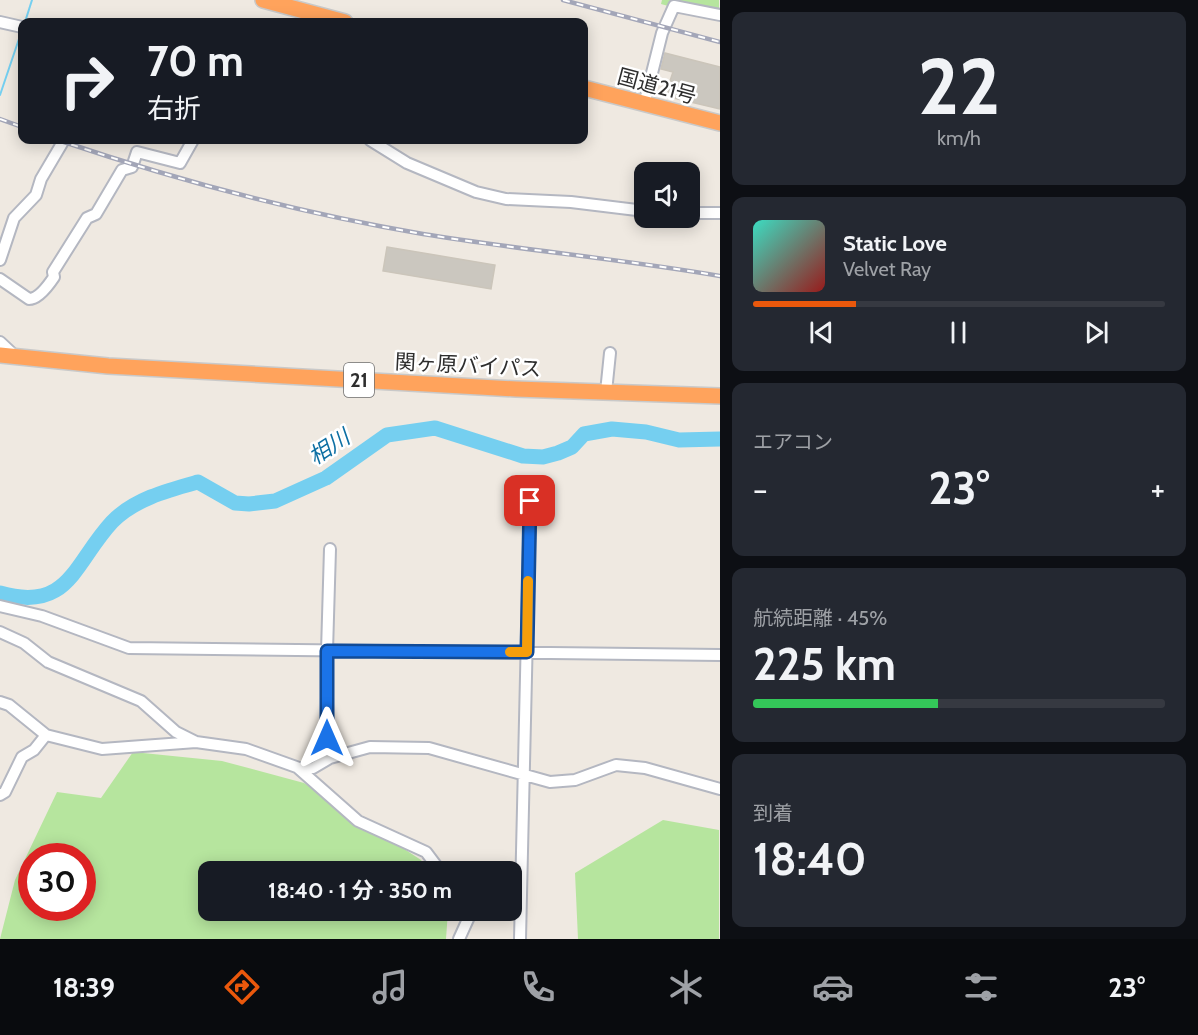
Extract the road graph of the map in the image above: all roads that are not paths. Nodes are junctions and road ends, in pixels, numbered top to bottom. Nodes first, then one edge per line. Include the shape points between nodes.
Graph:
1 (263, 0) edge
2 (720, 15) edge
3 (330, 18) edge
4 (0, 22) edge
5 (18, 26) edge
6 (588, 89) edge
7 (644, 105) junction
8 (720, 123) edge
9 (62, 144) edge
10 (191, 144) edge
11 (376, 144) edge
12 (634, 210) edge
13 (700, 213) edge
14 (720, 213) edge
15 (0, 260) edge
16 (0, 279) edge
17 (0, 342) edge
18 (610, 353) dead end
19 (0, 355) edge
20 (16, 357) junction
21 (606, 392) junction
22 (720, 396) edge
23 (530, 501) dead end
24 (330, 549) dead end
25 (0, 606) edge
26 (0, 632) edge
27 (327, 651) junction
28 (527, 652) junction
29 (720, 655) edge
30 (0, 702) edge
31 (46, 735) junction
32 (196, 742) junction
33 (330, 758) junction
34 (298, 768) junction
35 (523, 776) junction
36 (720, 789) edge
37 (0, 795) edge
38 (433, 861) edge
39 (466, 921) edge
40 (459, 939) edge
41 (520, 939) edge

1 - 3 highway
2 - 7 street via 674,6 662,33
4 - 5 street
6 - 7 highway, 国道21号
7 - 8 highway, 国道21号
9 - 15 street via 41,178 36,195 14,219
10 - 16 street via 180,163 137,152 132,167 122,170 96,214 87,219 52,272 54,277 47,288 35,298 29,299
11 - 12 street via 407,163 476,192 526,201
13 - 14 street
17 - 20 street
18 - 21 street
19 - 20 highway, 関ヶ原バイパス / 21
20 - 21 highway, 関ヶ原バイパス / 21 via 130,367
21 - 22 highway, 関ヶ原バイパス / 21
23 - 28 street
24 - 27 street
25 - 27 street via 42,616 129,648
26 - 32 street via 24,643 48,662 141,701 176,732
27 - 28 street
27 - 33 street
28 - 29 street
28 - 35 street
30 - 31 street
31 - 32 street via 102,748
31 - 37 street via 22,757
32 - 34 street via 246,750
33 - 34 street via 313,768
33 - 35 street via 370,747 429,748
34 - 38 street via 358,821 426,852
35 - 36 street via 550,782 575,780 616,765 645,768
35 - 41 street
39 - 40 street

